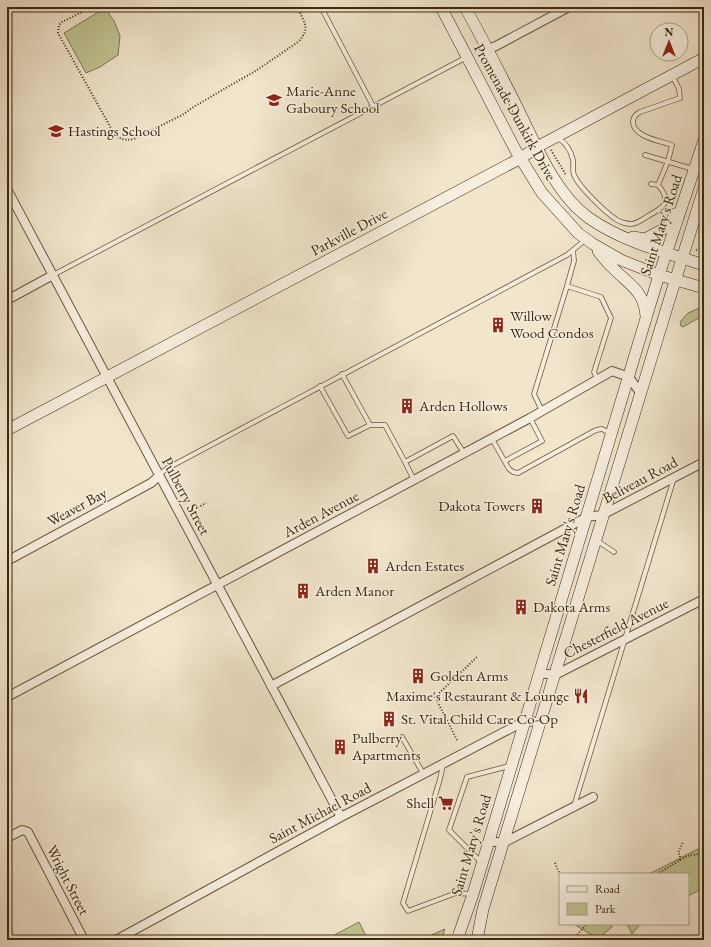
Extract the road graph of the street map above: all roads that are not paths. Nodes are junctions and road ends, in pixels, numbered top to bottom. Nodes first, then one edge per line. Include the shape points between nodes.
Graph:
1 (321, 7) edge
2 (441, 7) edge
3 (465, 7) edge
4 (569, 7) edge
5 (488, 49) junction
6 (467, 56) junction
7 (704, 58) edge
8 (672, 75) junction
9 (373, 106) junction
10 (556, 137) junction
11 (704, 140) edge
12 (537, 147) junction
13 (645, 155) dead end
14 (521, 158) junction
15 (668, 161) junction
16 (695, 169) junction
17 (651, 184) dead end
18 (658, 185) junction
19 (704, 188) edge
20 (7, 189) edge
21 (688, 190) junction
22 (704, 216) edge
23 (618, 235) junction
24 (589, 242) junction
25 (573, 250) junction
26 (667, 253) junction
27 (682, 258) junction
28 (704, 265) edge
29 (54, 275) junction
30 (659, 275) junction
31 (676, 280) junction
32 (567, 286) junction
33 (704, 288) edge
34 (7, 300) edge
35 (646, 319) junction
36 (342, 374) junction
37 (629, 376) junction
38 (106, 377) junction
39 (597, 380) junction
40 (320, 386) junction
41 (641, 394) junction
42 (542, 411) junction
43 (530, 418) junction
44 (370, 425) junction
45 (7, 430) edge
46 (612, 435) junction
47 (492, 439) junction
48 (464, 453) junction
49 (505, 461) junction
50 (405, 462) junction
51 (704, 462) edge
52 (159, 476) junction
53 (674, 477) junction
54 (414, 480) junction
55 (602, 515) junction
56 (587, 517) junction
57 (595, 539) junction
58 (614, 552) dead end
59 (7, 561) edge
60 (218, 584) junction
61 (704, 600) edge
62 (625, 641) junction
63 (539, 673) junction
64 (555, 675) junction
65 (271, 686) junction
66 (7, 697) edge
67 (524, 721) junction
68 (541, 722) junction
69 (402, 737) dead end
70 (444, 762) junction
71 (511, 766) junction
72 (423, 773) junction
73 (593, 797) dead end
74 (574, 806) junction
75 (341, 817) junction
76 (7, 838) edge
77 (489, 841) junction
78 (503, 844) junction
79 (482, 863) junction
80 (473, 894) junction
81 (84, 940) edge
82 (116, 940) edge
83 (457, 940) edge
84 (477, 940) edge

1 - 9 lane
2 - 6 main road, Promenade Dunkirk Drive
3 - 5 main road, Promenade Dunkirk Drive
4 - 5 street
5 - 12 main road, Promenade Dunkirk Drive
6 - 9 lane
6 - 14 main road, Promenade Dunkirk Drive
7 - 8 main road, Parkville Drive
8 - 10 main road, Parkville Drive
8 - 15 lane via 679,89 680,98 640,112 633,120 636,131 642,135 672,145
9 - 29 lane
10 - 12 main road, Parkville Drive
10 - 18 lane via 570,149 575,178 617,220 635,223 662,208 665,197
11 - 16 main road, Saint Mary's Road
12 - 14 main road, Parkville Drive
12 - 23 main road, Promenade Dunkirk Drive via 572,202 588,217
13 - 15 lane
14 - 24 main road, Promenade Dunkirk Drive via 542,193
14 - 38 main road, Parkville Drive
15 - 16 lane
15 - 18 lane
16 - 21 main road, Saint Mary's Road
17 - 18 lane
19 - 22 main road
19 - 27 main road, Saint Mary's Road
20 - 29 street, Pulberry Street
21 - 23 main road via 669,226 645,239
21 - 26 main road, Saint Mary's Road
23 - 26 main road, Promenade Dunkirk Drive
24 - 25 lane
24 - 30 main road, Promenade Dunkirk Drive via 621,260
24 - 35 main road via 641,296
25 - 32 lane via 574,261
25 - 36 lane
26 - 27 main road, Promenade Dunkirk Drive
26 - 30 main road, Saint Mary's Road
27 - 28 main road, Promenade Dunkirk Drive
27 - 31 main road, Saint Mary's Road
29 - 34 street
29 - 38 street, Pulberry Street
30 - 31 main road, Promenade Dunkirk Drive
30 - 35 main road, Saint Mary's Road
31 - 33 main road, Promenade Dunkirk Drive
31 - 41 main road, Saint Mary's Road
32 - 39 lane via 601,298 611,318 594,372
32 - 42 lane via 534,394
35 - 37 main road, Saint Mary's Road
36 - 40 lane
36 - 44 lane
37 - 39 street, Arden Avenue via 612,371
37 - 41 street
37 - 46 main road, Saint Mary's Road
38 - 45 main road, Parkville Drive
38 - 52 street, Pulberry Street
39 - 42 street, Arden Avenue
40 - 44 lane via 348,436
40 - 52 lane via 166,469
41 - 55 main road, Saint Mary's Road
42 - 43 street, Arden Avenue
43 - 47 street, Arden Avenue
43 - 49 lane via 542,441
44 - 50 lane via 385,425
46 - 49 lane via 606,430 596,430 518,473 509,469
46 - 56 main road, Saint Mary's Road
47 - 48 street, Arden Avenue
47 - 49 lane
48 - 50 lane via 453,436
48 - 54 street, Arden Avenue
50 - 54 lane
51 - 53 street, Beliveau Road
52 - 59 street, Weaver Bay via 151,483
52 - 60 street, Pulberry Street
53 - 55 street, Beliveau Road
53 - 62 lane
54 - 60 street, Arden Avenue
55 - 56 street, Beliveau Road
55 - 57 main road, Saint Mary's Road
56 - 63 main road, Saint Mary's Road
56 - 65 street
57 - 58 lane
57 - 64 main road, Saint Mary's Road
60 - 65 street, Pulberry Street
60 - 66 street, Arden Avenue
61 - 62 street, Chesterfield Avenue
62 - 64 street, Chesterfield Avenue
62 - 74 lane
63 - 64 street, Chesterfield Avenue
63 - 67 main road, Saint Mary's Road
64 - 68 main road, Saint Mary's Road
65 - 75 street, Pulberry Street
67 - 68 street
67 - 70 street, Saint Michael Road
67 - 71 main road, Saint Mary's Road
68 - 78 main road, Saint Mary's Road
69 - 72 lane
70 - 72 street, Saint Michael Road
70 - 80 lane via 403,903 408,911 456,893
71 - 77 main road, Saint Mary's Road
71 - 79 lane via 467,777 449,830
72 - 75 street, Saint Michael Road
73 - 74 street
74 - 78 street
75 - 82 street, Saint Michael Road
76 - 81 street, Wright Street via 22,830 28,832
77 - 78 street
77 - 79 main road, Saint Mary's Road
78 - 84 main road, Saint Mary's Road via 483,909
79 - 80 main road, Saint Mary's Road
80 - 83 main road, Saint Mary's Road

